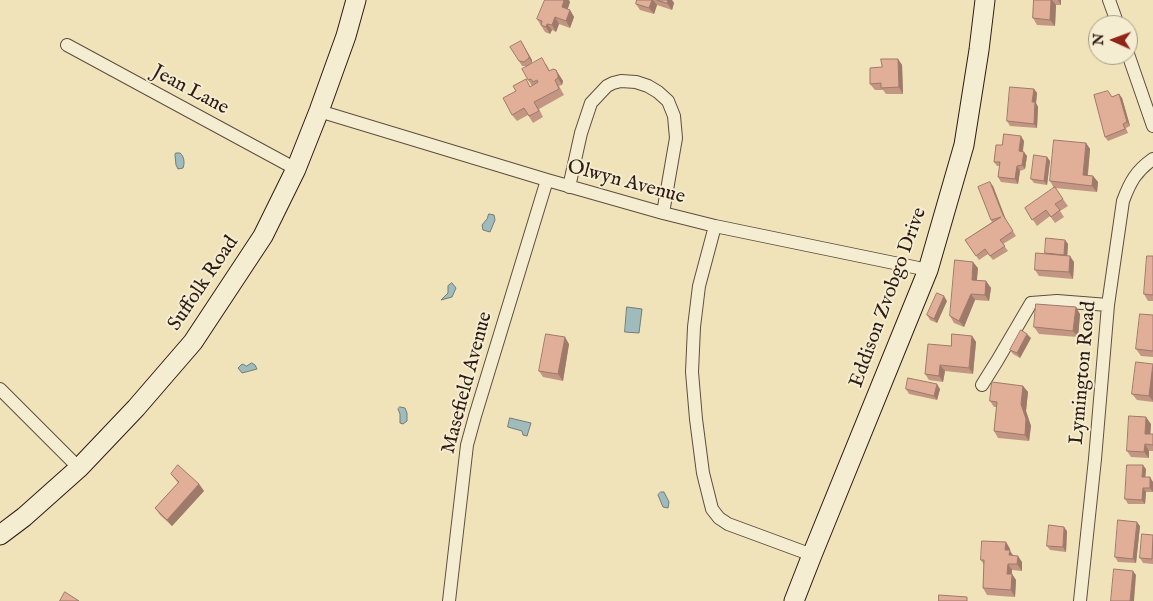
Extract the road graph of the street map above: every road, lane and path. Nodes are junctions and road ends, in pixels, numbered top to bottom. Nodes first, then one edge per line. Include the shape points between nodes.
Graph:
1 (356, 0) edge
2 (985, 0) edge
3 (1109, 0) edge
4 (1114, 15) edge
5 (67, 45) dead end
6 (1132, 65) edge
7 (319, 111) junction
8 (1153, 126) edge
9 (1153, 159) edge
10 (296, 169) junction
11 (547, 180) junction
12 (569, 186) junction
13 (663, 213) junction
14 (715, 226) junction
15 (928, 270) junction
16 (1108, 305) junction
17 (982, 385) dead end
18 (0, 389) edge
19 (79, 468) junction
20 (0, 535) edge
21 (812, 555) junction
22 (449, 601) edge
23 (794, 601) edge
24 (1080, 601) edge

1 - 7 street, Suffolk Road
2 - 15 street, Eddison Zvobgo Drive via 964,145
3 - 4 street
5 - 10 street, Jean Lane
6 - 8 street
7 - 10 street, Suffolk Road
7 - 11 street, Olwyn Avenue
9 - 16 street, Lymington Road via 1129,184 1123,201
10 - 19 street, Suffolk Road via 263,236 193,342
11 - 12 street, Olwyn Avenue
11 - 22 street, Masefield Avenue via 467,445
12 - 13 street, Olwyn Avenue
12 - 13 street via 591,103 613,83 636,82 658,92 668,101 674,116 676,138
13 - 14 street, Olwyn Avenue
14 - 15 street, Olwyn Avenue
14 - 21 street via 699,286 692,372 703,473 712,509 728,524
15 - 21 street, Eddison Zvobgo Drive
16 - 17 street via 1057,301 1031,303
16 - 24 street, Lymington Road
18 - 19 street
19 - 20 street, Suffolk Road
21 - 23 street, Eddison Zvobgo Drive

